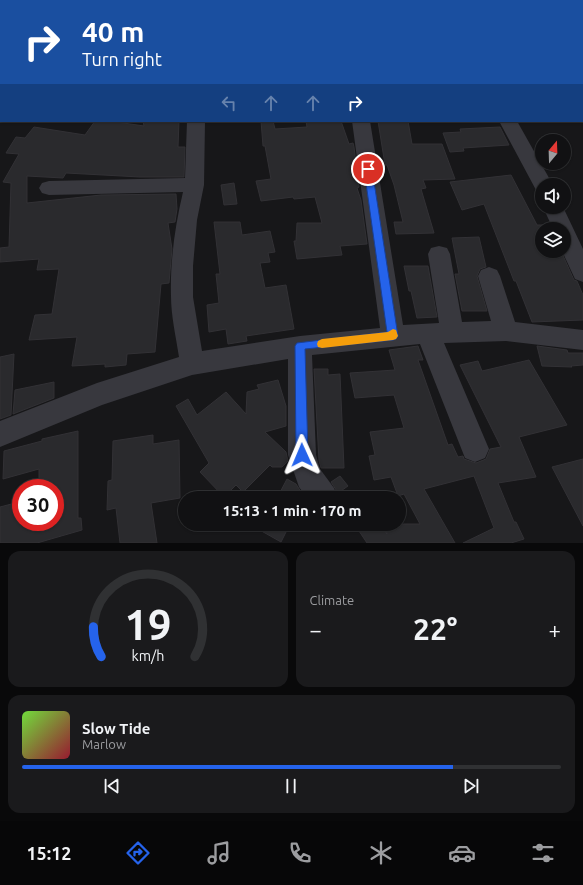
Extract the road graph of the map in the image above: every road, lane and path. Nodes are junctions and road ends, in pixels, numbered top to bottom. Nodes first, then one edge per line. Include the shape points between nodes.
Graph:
1 (196, 122) edge
2 (361, 122) edge
3 (509, 122) edge
4 (539, 178) edge
5 (194, 185) junction
6 (50, 188) dead end
7 (571, 246) edge
8 (439, 254) dead end
9 (583, 273) edge
10 (489, 276) dead end
11 (506, 331) junction
12 (440, 333) junction
13 (393, 336) junction
14 (583, 340) edge
15 (300, 346) junction
16 (192, 364) junction
17 (0, 434) edge
18 (475, 449) dead end
19 (319, 491) edge

1 - 5 street
2 - 13 street
3 - 4 street
5 - 6 street
5 - 16 street via 182,266 182,297
7 - 9 street
8 - 12 street
10 - 11 street
11 - 12 street
11 - 14 street
12 - 13 street
12 - 18 street
13 - 15 street
15 - 16 street
15 - 19 street via 302,455 309,478
16 - 17 street via 97,395

